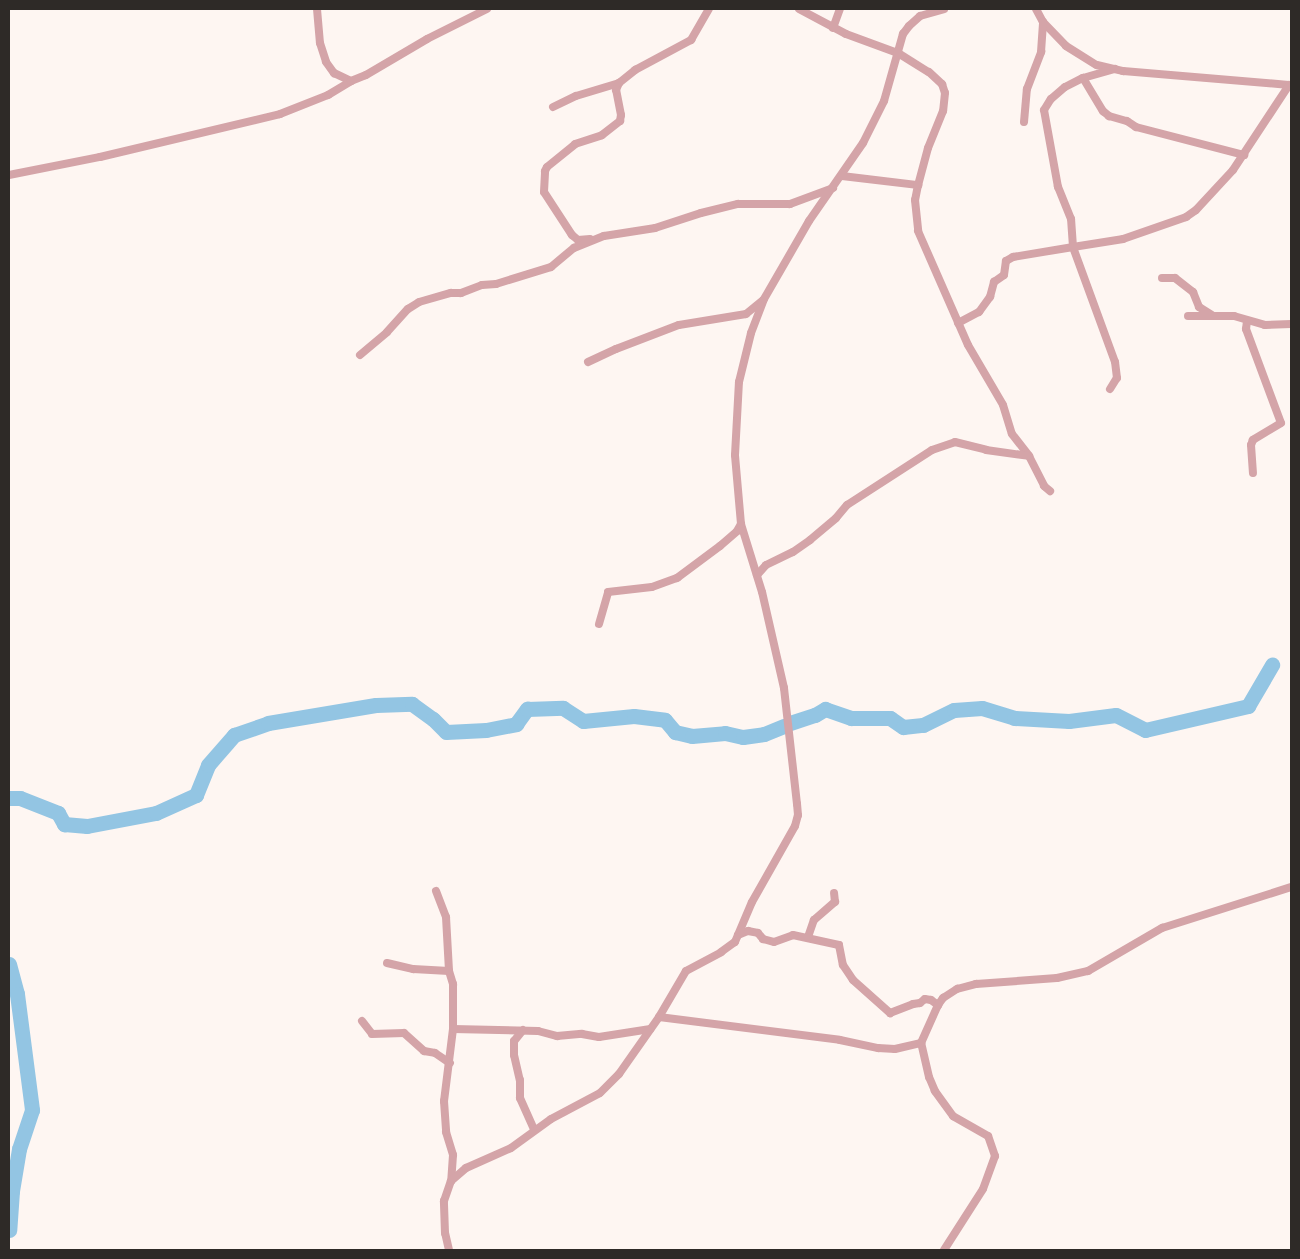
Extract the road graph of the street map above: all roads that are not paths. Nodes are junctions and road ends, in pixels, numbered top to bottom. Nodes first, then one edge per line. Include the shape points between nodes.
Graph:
1 (317, 9) edge
2 (487, 9) edge
3 (709, 9) edge
4 (799, 9) edge
5 (840, 9) edge
6 (914, 9) edge
7 (944, 9) edge
8 (1036, 9) edge
9 (920, 16) junction
10 (1044, 22) junction
11 (833, 28) junction
12 (898, 52) junction
13 (1115, 69) junction
14 (1083, 78) junction
15 (351, 81) junction
16 (619, 83) junction
17 (1290, 85) edge
18 (554, 107) dead end
19 (1024, 122) dead end
20 (1244, 155) junction
21 (9, 175) edge
22 (842, 176) junction
23 (918, 185) junction
24 (834, 188) junction
25 (604, 236) junction
26 (1073, 247) junction
27 (1162, 278) dead end
28 (764, 299) junction
29 (1188, 316) dead end
30 (1212, 316) junction
31 (1247, 321) junction
32 (958, 323) junction
33 (1291, 324) edge
34 (360, 355) dead end
35 (588, 362) dead end
36 (1110, 389) dead end
37 (1029, 456) junction
38 (1254, 473) dead end
39 (1050, 491) dead end
40 (741, 524) junction
41 (757, 575) junction
42 (599, 624) dead end
43 (1291, 887) edge
44 (436, 891) dead end
45 (834, 893) dead end
46 (738, 936) junction
47 (808, 937) junction
48 (387, 963) dead end
49 (449, 971) junction
50 (938, 1005) junction
51 (659, 1017) junction
52 (362, 1022) dead end
53 (453, 1029) junction
54 (650, 1029) junction
55 (523, 1030) junction
56 (921, 1043) junction
57 (450, 1063) junction
58 (534, 1130) junction
59 (451, 1182) junction
60 (449, 1250) edge
61 (944, 1250) edge

1 - 15 street via 320,43 326,62 334,73
2 - 15 street
3 - 16 street via 691,40 635,70
4 - 11 street
5 - 11 street
6 - 9 street
7 - 9 street
8 - 10 street
9 - 12 street via 909,26
10 - 13 street via 1082,58
10 - 19 street via 1041,52 1027,89
11 - 12 street
12 - 22 street via 884,102 864,143
12 - 23 street via 929,72 942,84 945,93 943,111
13 - 14 street
13 - 17 street
14 - 20 street via 1109,116 1136,127
14 - 26 street via 1065,87 1044,110 1058,187 1071,219
15 - 21 street via 328,95 246,124
16 - 18 street via 576,96
16 - 25 street via 616,90 620,121 602,135 576,144 547,166 543,176 544,192 572,235 582,240
17 - 20 street
20 - 26 street via 1196,210 1186,217 1123,239
22 - 23 street
22 - 24 street
23 - 32 street via 915,200 918,231
24 - 25 street via 790,204 738,204 701,212 655,228
24 - 28 street via 810,221
25 - 34 street via 574,248 551,266 496,284 450,292 419,302
26 - 32 street via 1012,257 1006,261 1004,275 994,282 990,297 979,312
26 - 36 street via 1115,362 1117,378
27 - 30 street via 1175,278 1193,292 1199,307
28 - 35 street via 746,314 679,325
28 - 40 street via 744,356 737,403 735,455
29 - 30 street
30 - 31 street via 1234,316
31 - 33 street via 1265,325
31 - 38 street via 1246,329 1280,423 1253,440
32 - 37 street via 1003,405 1012,434
37 - 39 street via 1044,486
37 - 41 street via 955,442 932,450 847,505 810,540 766,565
40 - 41 street
40 - 42 street via 732,536 677,578 652,587 608,592
41 - 46 street via 784,688 798,815 752,902
43 - 50 street via 1162,928 1088,971 1057,978 976,984 957,989
44 - 49 street via 446,917
45 - 47 street via 835,902 814,920
46 - 47 street via 748,931 774,942 793,935
46 - 51 street via 729,947 686,971
47 - 50 street via 839,945 843,965 853,980 890,1013 925,999
48 - 49 street via 413,969
49 - 53 street via 453,984
50 - 56 street
51 - 54 street
51 - 56 street via 895,1049
52 - 57 street via 372,1034 404,1033 424,1051 435,1053
53 - 55 street
53 - 57 street
54 - 55 street via 599,1037 582,1034 557,1036
54 - 58 street via 619,1074 600,1093
55 - 58 street via 514,1041 514,1055 520,1098
56 - 61 street via 935,1091 953,1116 988,1136 995,1156 983,1189
57 - 59 street via 444,1119 453,1155
58 - 59 street via 510,1148 466,1168
59 - 60 street via 444,1201

